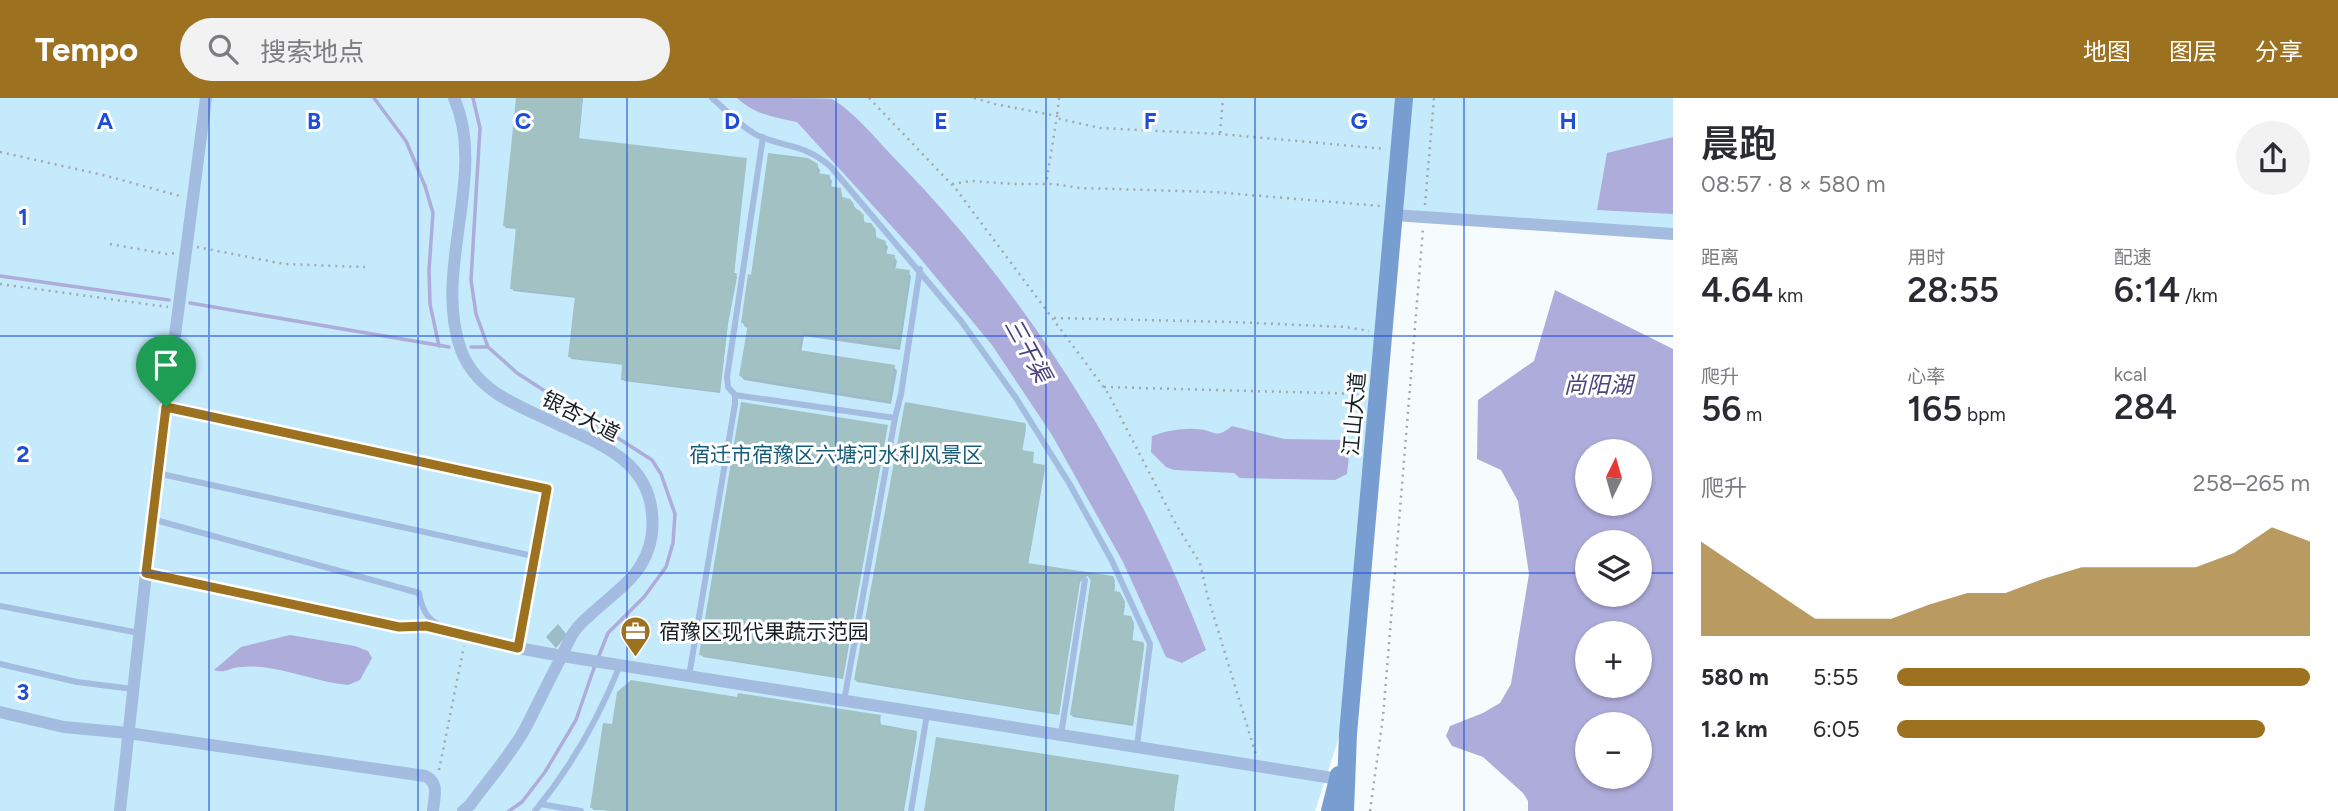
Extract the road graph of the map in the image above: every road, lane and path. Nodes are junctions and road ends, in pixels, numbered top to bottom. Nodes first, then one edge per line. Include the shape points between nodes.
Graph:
1 (206, 98) edge
2 (454, 98) edge
3 (712, 98) edge
4 (869, 98) edge
5 (974, 98) edge
6 (1059, 98) edge
7 (1223, 98) edge
8 (1405, 98) edge
9 (1434, 98) edge
10 (1057, 116) junction
11 (1220, 134) junction
12 (763, 137) junction
13 (1400, 150) junction
14 (0, 152) edge
15 (951, 184) junction
16 (1046, 184) junction
17 (193, 198) junction
18 (1387, 211) junction
19 (1424, 217) junction
20 (1673, 234) edge
21 (110, 244) dead end
22 (186, 248) junction
23 (365, 267) dead end
24 (920, 269) junction
25 (0, 284) edge
26 (178, 309) junction
27 (1054, 318) junction
28 (1370, 331) dead end
29 (1104, 387) junction
30 (735, 395) junction
31 (1375, 395) dead end
32 (166, 407) junction
33 (895, 418) junction
34 (158, 473) junction
35 (152, 519) junction
36 (533, 556) junction
37 (146, 573) junction
38 (1085, 580) dead end
39 (0, 606) edge
40 (139, 633) junction
41 (460, 635) junction
42 (518, 648) junction
43 (565, 657) junction
44 (0, 664) edge
45 (614, 665) junction
46 (689, 676) junction
47 (133, 689) junction
48 (844, 701) junction
49 (0, 712) edge
50 (927, 714) junction
51 (128, 733) junction
52 (1348, 734) junction
53 (1061, 735) junction
54 (1137, 747) junction
55 (1260, 766) junction
56 (1339, 779) junction
57 (435, 790) junction
58 (540, 804) junction
59 (120, 811) edge
60 (433, 811) edge
61 (463, 811) edge
62 (535, 811) edge
63 (581, 811) edge
64 (911, 811) edge
65 (1330, 811) edge
66 (1345, 811) edge
67 (1370, 811) edge

1 - 17 street
2 - 43 street, 银杏大道 via 465,145 453,260 453,308 460,349 473,374 501,399 615,453 643,479 652,505 653,536 641,566 576,629
3 - 12 lane
4 - 15 path
5 - 10 path
6 - 10 path
7 - 11 path
8 - 13 main road, 江山大道
9 - 19 path
10 - 11 path via 1100,128
10 - 16 path
11 - 13 path
12 - 24 lane via 818,155
12 - 30 lane via 727,377
13 - 18 main road, 江山大道
14 - 17 path
15 - 16 path
15 - 27 path
16 - 18 path via 1213,192
17 - 22 street
18 - 19 street
18 - 52 main road, 江山大道
19 - 20 street
19 - 67 path via 1384,706
21 - 22 path via 167,254
22 - 23 path via 284,264
22 - 26 street
24 - 33 lane
24 - 54 lane via 1016,398 1069,483 1131,600 1150,644
25 - 26 path
26 - 32 street
27 - 28 path
27 - 29 path
29 - 31 path
29 - 55 path via 1200,563
30 - 33 lane
30 - 46 lane
32 - 34 street
32 - 36 lane via 542,486 547,489
33 - 48 lane
34 - 35 street
34 - 36 lane
35 - 37 street
35 - 41 lane via 419,593 431,621
36 - 42 lane
37 - 40 street
37 - 41 street via 399,627 426,626
38 - 53 lane
39 - 40 lane
40 - 47 street
41 - 42 street
41 - 57 path
42 - 43 street
43 - 45 street
43 - 61 street, 银杏大道 via 524,730
44 - 47 lane
45 - 46 street
45 - 58 lane via 590,729
46 - 48 street
47 - 51 street
48 - 50 street
49 - 51 street via 64,727
50 - 53 street
50 - 64 lane
51 - 57 street via 425,776 432,779
51 - 59 street
52 - 56 main road, 江山大道
52 - 66 main road, 江山大道
53 - 54 street
54 - 55 street
55 - 56 street
56 - 65 main road, 江山大道
57 - 60 street
58 - 62 lane
58 - 63 lane

